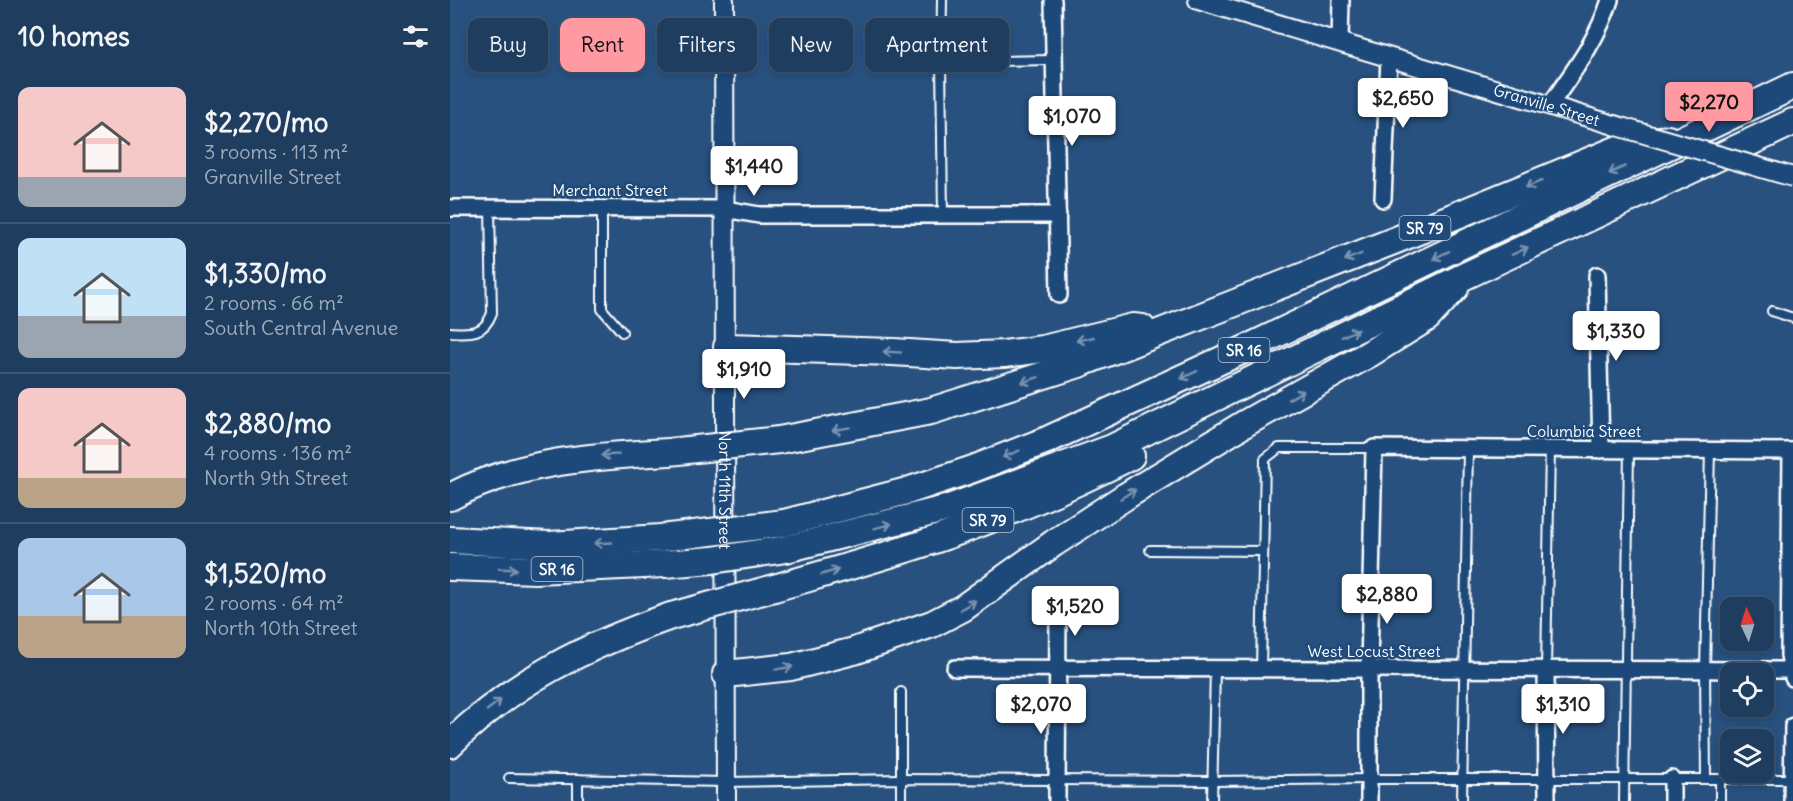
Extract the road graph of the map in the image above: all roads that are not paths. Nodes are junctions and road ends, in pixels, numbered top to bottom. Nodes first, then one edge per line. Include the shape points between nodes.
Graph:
1 (724, 0) edge
2 (942, 0) edge
3 (1053, 0) edge
4 (1341, 0) edge
5 (1610, 0) edge
6 (1203, 1) edge
7 (942, 18) edge
8 (1340, 41) junction
9 (1389, 58) junction
10 (1053, 60) junction
11 (1009, 61) edge
12 (941, 72) edge
13 (1793, 86) edge
14 (1550, 105) junction
15 (1793, 122) edge
16 (1688, 136) junction
17 (1793, 177) edge
18 (1383, 199) dead end
19 (450, 208) edge
20 (490, 208) junction
21 (602, 208) junction
22 (724, 209) junction
23 (943, 215) junction
24 (1058, 215) junction
25 (1467, 275) junction
26 (1597, 275) dead end
27 (1059, 295) dead end
28 (1772, 311) dead end
29 (1793, 318) edge
30 (1163, 331) junction
31 (450, 332) edge
32 (621, 332) dead end
33 (727, 347) junction
34 (1184, 413) junction
35 (1374, 448) junction
36 (1468, 449) junction
37 (1550, 449) junction
38 (1601, 450) junction
39 (1629, 450) junction
40 (1710, 450) junction
41 (1792, 451) edge
42 (450, 498) edge
43 (450, 540) edge
44 (1150, 550) dead end
45 (1263, 551) junction
46 (1792, 558) edge
47 (450, 567) edge
48 (1058, 606) dead end
49 (955, 668) dead end
50 (1059, 669) junction
51 (1215, 669) junction
52 (1261, 669) junction
53 (1369, 669) junction
54 (1463, 669) junction
55 (1546, 669) junction
56 (1626, 670) junction
57 (1705, 670) junction
58 (1793, 673) edge
59 (726, 674) junction
60 (902, 692) dead end
61 (1793, 726) edge
62 (450, 744) edge
63 (509, 778) dead end
64 (578, 778) junction
65 (1370, 779) junction
66 (1463, 779) junction
67 (1546, 779) junction
68 (1624, 779) junction
69 (1672, 779) junction
70 (1706, 779) junction
71 (1720, 779) edge
72 (1774, 779) edge
73 (1793, 779) edge
74 (901, 780) junction
75 (1057, 780) junction
76 (1212, 781) junction
77 (726, 782) junction
78 (1720, 783) edge
79 (578, 801) edge
80 (726, 801) edge
81 (901, 801) edge
82 (1058, 801) edge
83 (1212, 801) edge
84 (1370, 801) edge
85 (1462, 801) edge
86 (1546, 801) edge
87 (1624, 801) edge
88 (1672, 801) edge
89 (1720, 801) edge
90 (1792, 801) edge

1 - 22 street, North 11th Street
2 - 7 lane
3 - 10 street
4 - 8 street
5 - 14 street via 1583,58
6 - 8 street, Granville Street
8 - 9 street, Granville Street
9 - 14 street, Granville Street
9 - 18 street
10 - 11 lane
10 - 24 street
12 - 23 lane
13 - 16 highway, SR 16
14 - 17 street, Granville Street, bridge
25 -> 15 highway, SR 16
16 -> 30 highway, SR 79 via 1633,142
16 -> 43 highway, SR 16, bridge via 1047,440 907,491 784,524 661,538 549,545
19 - 20 street, Merchant Street
20 - 21 street, Merchant Street
20 - 31 lane via 492,313 484,328
21 - 22 street, Merchant Street
21 - 32 lane via 602,309
22 - 23 street, Merchant Street via 759,215
22 - 33 street, North 11th Street
23 - 24 street, Merchant Street
24 - 27 street
34 -> 25 highway, SR 16
59 -> 25 highway via 791,667 854,651 963,608 1126,496 1427,318
26 - 38 street
28 - 29 lane
30 -> 33 highway via 1133,327 1043,349 957,356
30 -> 42 highway, SR 79, bridge via 1078,364 931,411 780,440 553,463 518,470
33 - 59 street, North 11th Street
47 -> 34 highway, SR 16, bridge via 535,570 665,564 786,549 949,508 1112,448
62 -> 34 highway, SR 79, bridge via 497,702 541,672 589,648 671,616 928,542 987,521 1132,456
35 - 36 street, Columbia Street
35 - 45 lane via 1279,448 1265,459
35 - 53 street
36 - 37 street, Columbia Street
36 - 54 lane
37 - 38 street, Columbia Street
37 - 55 lane
38 - 39 street, Columbia Street
39 - 40 street, Columbia Street
39 - 56 lane
40 - 41 street, Columbia Street
40 - 57 lane
41 - 46 street
44 - 45 lane
45 - 52 lane
46 - 58 street via 1789,655
48 - 50 street
49 - 50 street, West Locust Street
50 - 51 street, West Locust Street
50 - 75 street
51 - 52 street, West Locust Street
51 - 76 lane
52 - 53 street, West Locust Street
53 - 54 street, West Locust Street
53 - 65 street
54 - 55 street, West Locust Street
54 - 66 lane
55 - 56 street, West Locust Street
55 - 67 street
56 - 57 street, West Locust Street
56 - 68 lane
57 - 58 street, West Locust Street
57 - 70 lane
59 - 77 street, North 11th Street
60 - 74 lane
61 - 73 street
63 - 64 lane
64 - 77 lane
64 - 79 lane
65 - 66 lane
65 - 76 lane
65 - 84 street
66 - 67 lane
66 - 85 lane
67 - 68 lane
67 - 86 street
68 - 69 lane
68 - 87 lane
69 - 70 lane
69 - 88 street
70 - 71 lane
72 - 73 lane
73 - 90 street
74 - 75 lane
74 - 77 lane
74 - 81 lane
75 - 76 lane
75 - 82 street
76 - 83 lane
77 - 80 street, North 11th Street
78 - 89 lane

